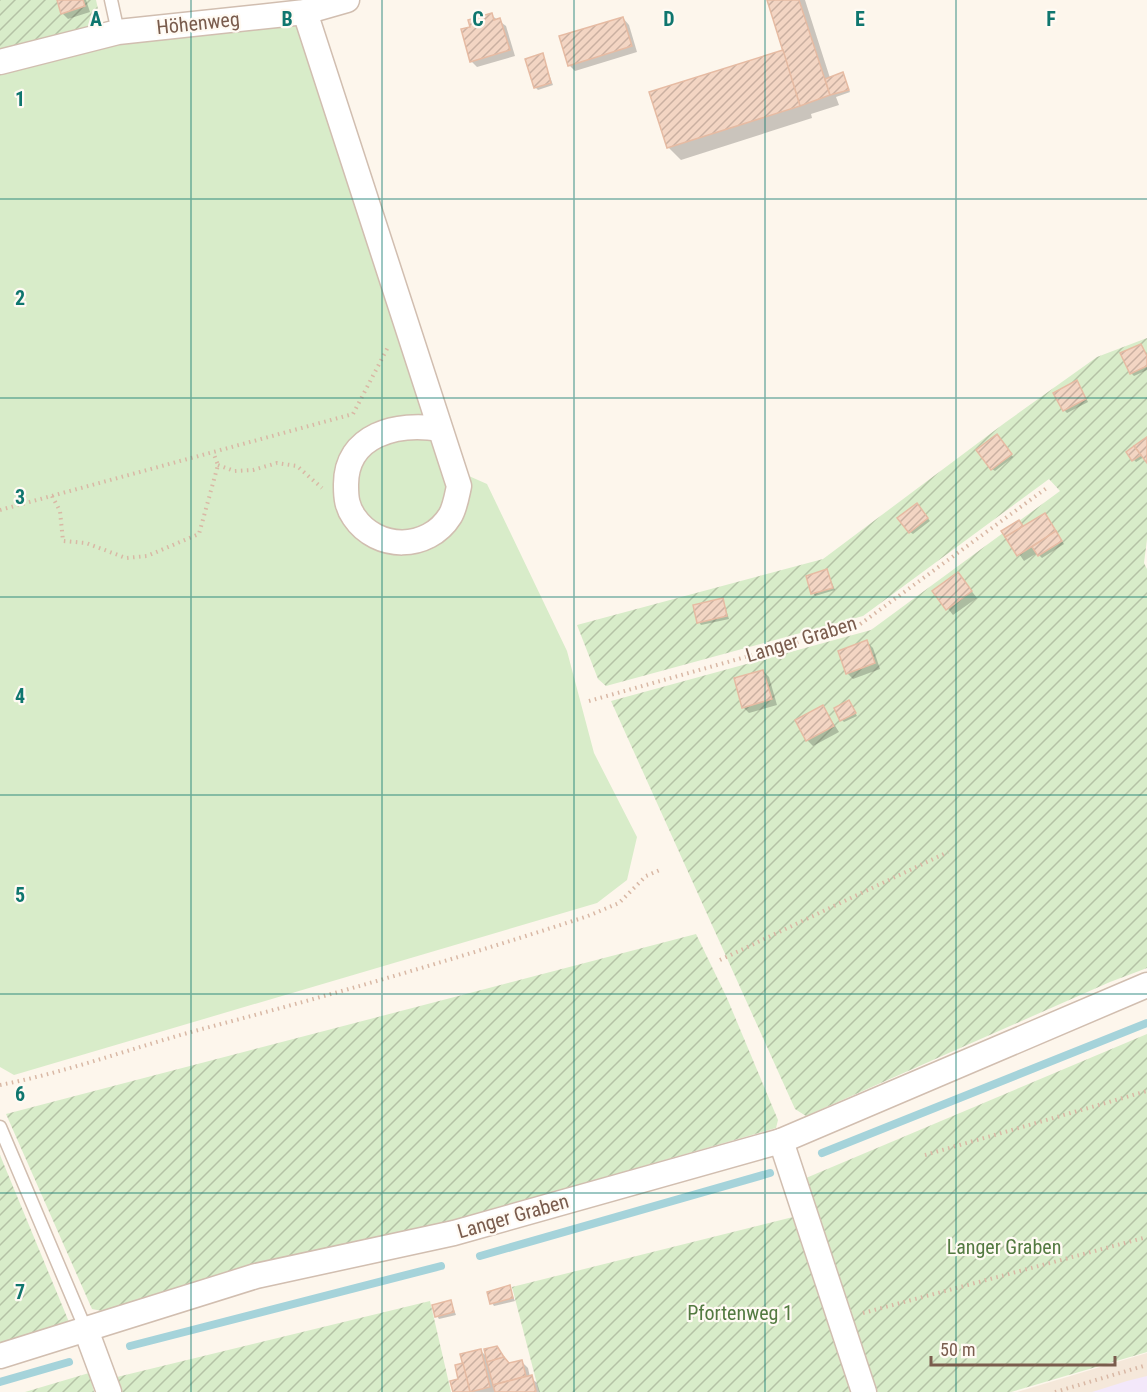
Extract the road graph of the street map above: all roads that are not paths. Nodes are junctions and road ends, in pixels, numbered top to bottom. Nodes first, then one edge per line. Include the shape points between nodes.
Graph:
1 (111, 0) edge
2 (348, 0) edge
3 (305, 12) junction
4 (118, 32) junction
5 (0, 62) edge
6 (440, 429) junction
7 (1147, 985) edge
8 (0, 1127) edge
9 (781, 1141) junction
10 (86, 1330) junction
11 (0, 1356) edge
12 (110, 1392) edge
13 (864, 1392) edge

1 - 4 lane
2 - 3 street, Höhenweg
3 - 4 street, Höhenweg
3 - 6 street
4 - 5 street, Höhenweg
6 - 6 street via 459,486 451,515 438,531 413,544 391,542 372,534 354,518 346,501 351,459 361,444 381,433 415,425
7 - 9 street, Langer Graben
8 - 10 lane
9 - 10 street, Langer Graben via 453,1233 256,1276
9 - 13 street
10 - 11 street, Langer Graben
10 - 12 street

